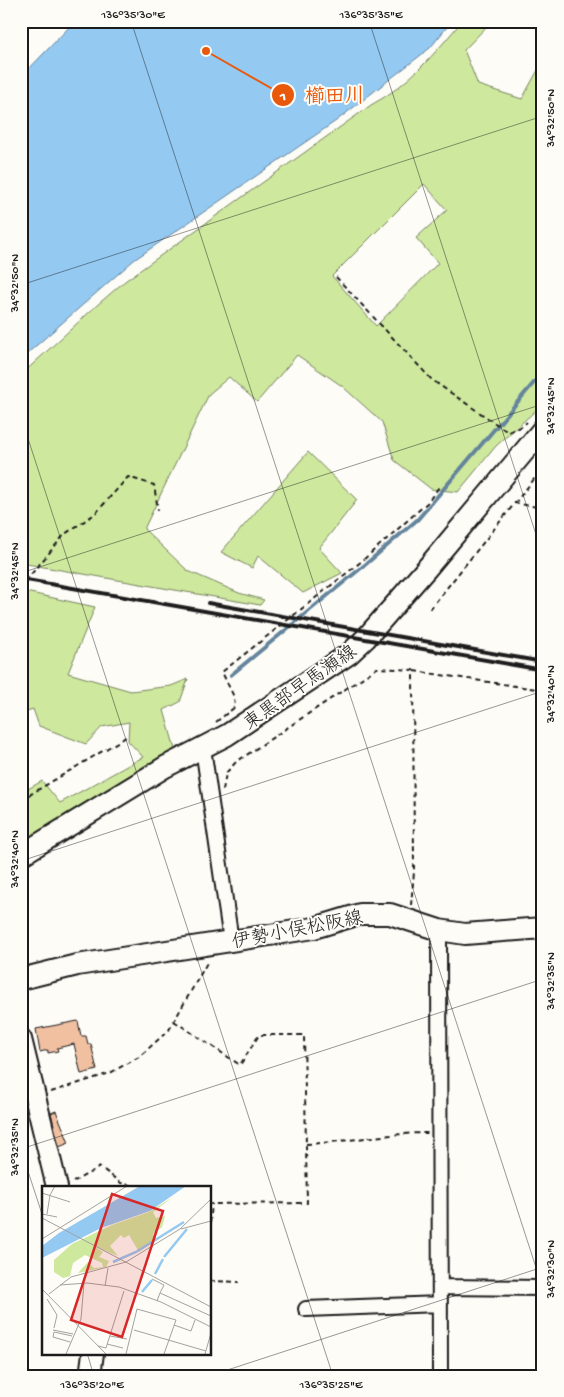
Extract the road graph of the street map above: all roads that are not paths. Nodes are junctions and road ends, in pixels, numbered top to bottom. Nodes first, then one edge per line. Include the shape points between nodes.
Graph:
1 (536, 421) edge
2 (203, 748) junction
3 (21, 855) edge
4 (543, 928) edge
5 (439, 930) junction
6 (221, 943) junction
7 (21, 979) edge
8 (21, 1040) edge
9 (64, 1185) edge
10 (440, 1287) junction
11 (540, 1288) dead end
12 (440, 1304) junction
13 (306, 1309) dead end
14 (93, 1354) edge
15 (90, 1376) edge
16 (440, 1376) edge

1 - 2 main road, 東黒部早馬瀬線 via 366,638 349,654 262,713
2 - 3 main road, 東黒部早馬瀬線
2 - 6 street
4 - 5 main road, 伊勢小俣松阪線 via 482,934
5 - 6 main road, 伊勢小俣松阪線 via 410,919 360,914 314,928
5 - 10 street
6 - 7 main road, 伊勢小俣松阪線 via 77,965
8 - 9 main road
10 - 11 street
10 - 12 street
12 - 13 street
12 - 16 street
14 - 15 main road

